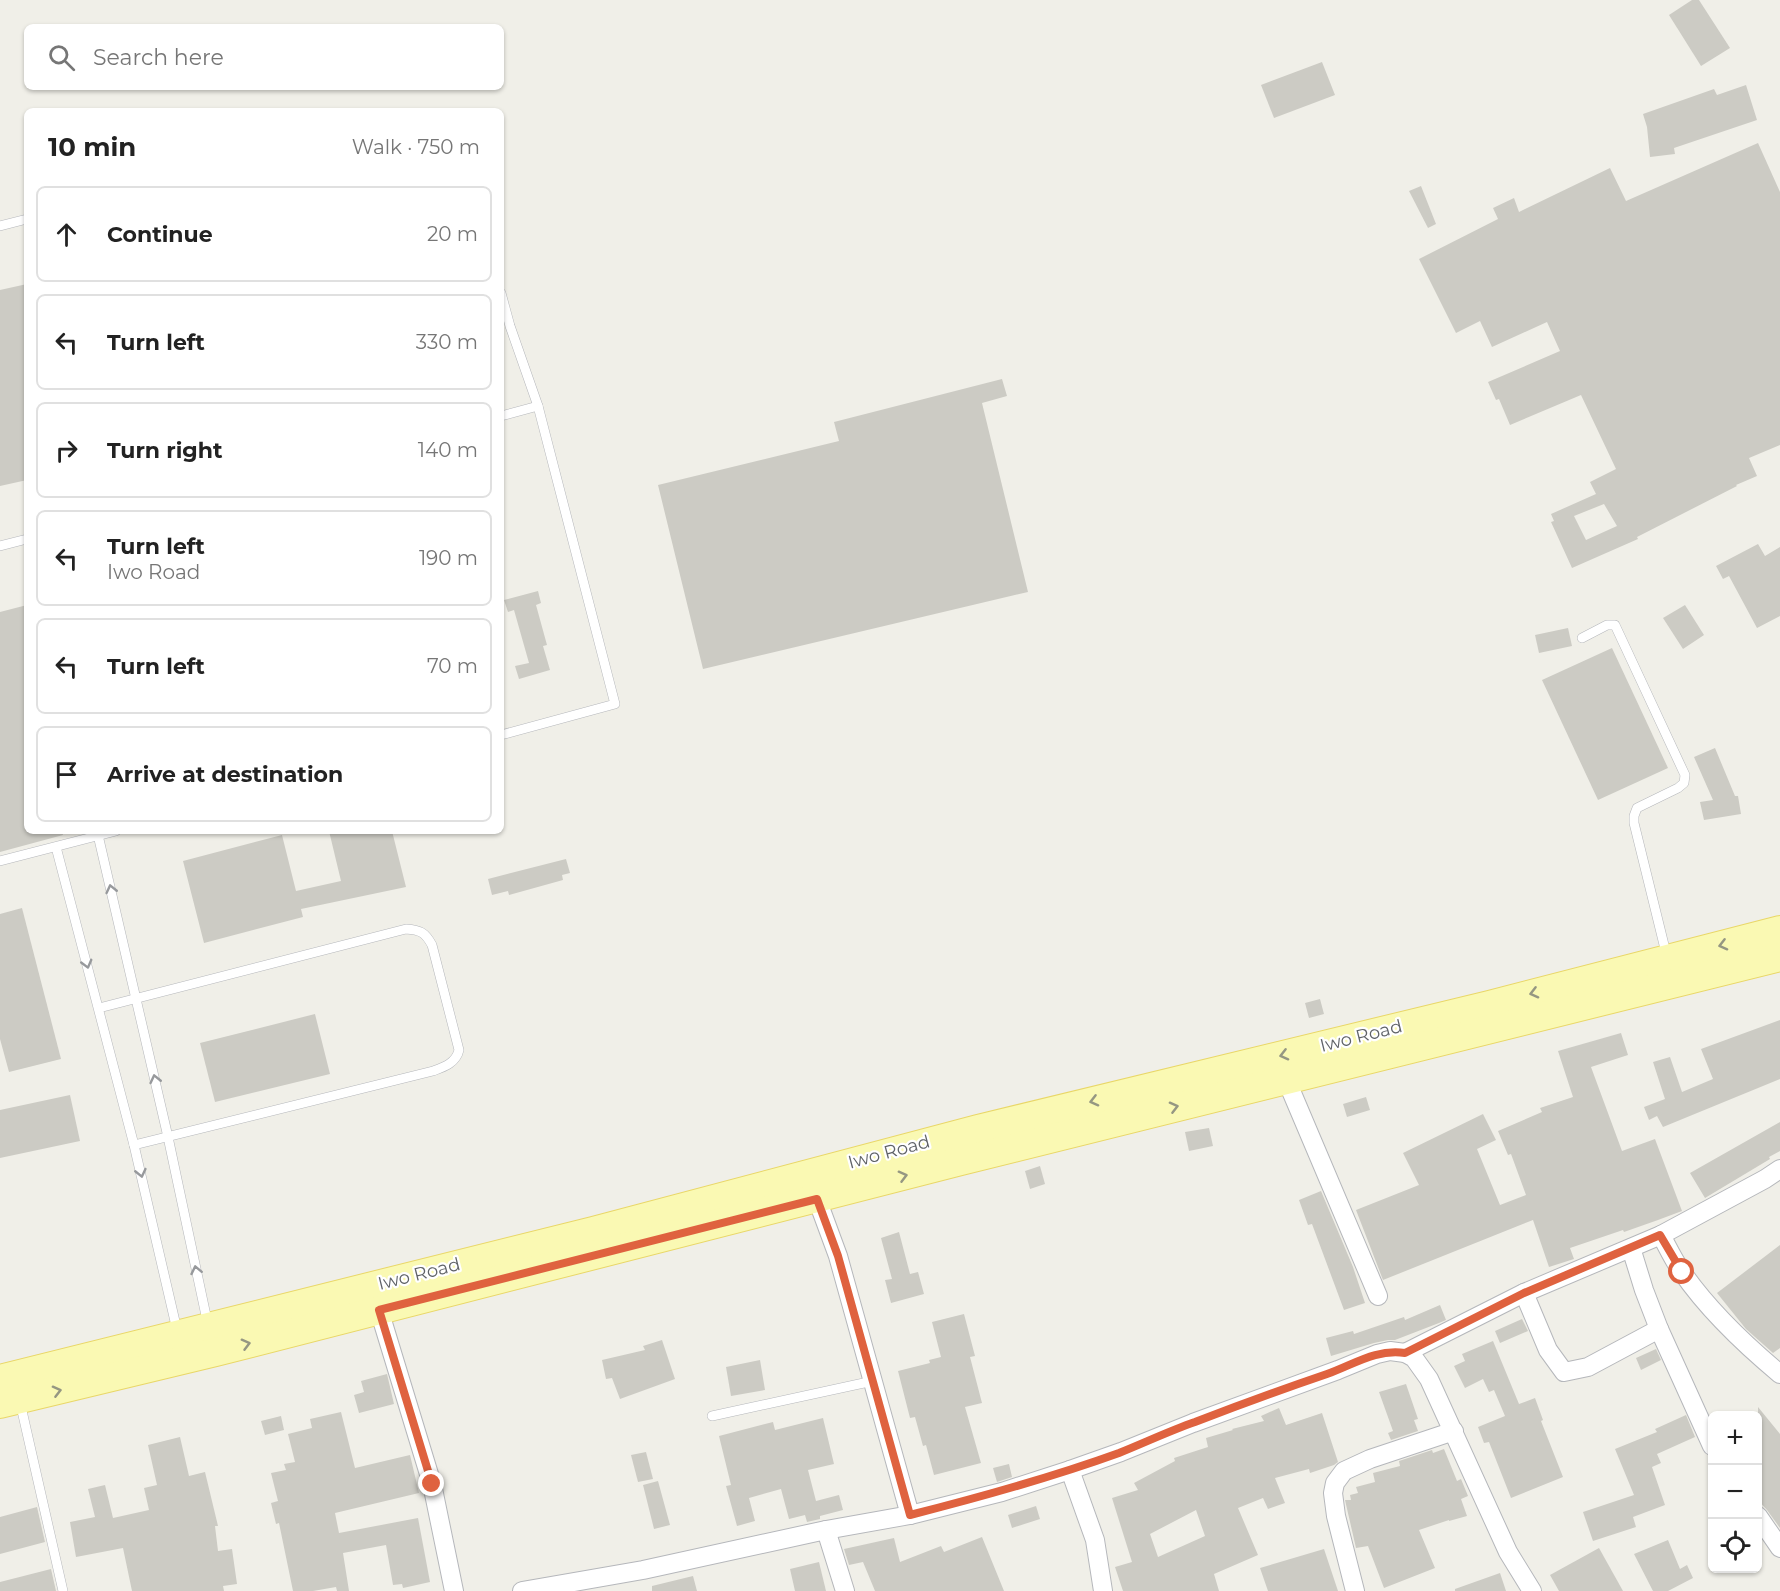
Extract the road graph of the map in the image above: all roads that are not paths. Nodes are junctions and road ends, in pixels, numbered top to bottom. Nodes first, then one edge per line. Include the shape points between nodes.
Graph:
1 (24, 220) edge
2 (0, 226) edge
3 (505, 328) edge
4 (538, 406) junction
5 (504, 415) edge
6 (24, 540) edge
7 (0, 546) edge
8 (1582, 638) dead end
9 (504, 734) edge
10 (102, 834) edge
11 (98, 835) junction
12 (56, 847) junction
13 (0, 861) edge
14 (1780, 930) edge
15 (1780, 957) edge
16 (1667, 959) junction
17 (136, 998) junction
18 (99, 1008) junction
19 (1286, 1079) junction
20 (168, 1137) junction
21 (134, 1145) junction
22 (1780, 1169) edge
23 (864, 1173) junction
24 (817, 1199) junction
25 (1660, 1235) junction
26 (1631, 1248) junction
27 (1524, 1293) junction
28 (1378, 1296) dead end
29 (379, 1310) junction
30 (1659, 1329) junction
31 (212, 1339) junction
32 (181, 1347) junction
33 (1405, 1353) junction
34 (1780, 1374) edge
35 (0, 1379) edge
36 (873, 1381) junction
37 (10, 1402) edge
38 (712, 1416) dead end
39 (1454, 1431) junction
40 (1708, 1435) edge
41 (1070, 1470) junction
42 (910, 1515) junction
43 (1760, 1519) edge
44 (826, 1530) junction
45 (1780, 1548) edge
46 (63, 1591) edge
47 (454, 1591) edge
48 (522, 1591) edge
49 (845, 1591) edge
50 (1102, 1591) edge
51 (1355, 1591) edge
52 (1532, 1591) edge

1 - 2 lane
3 - 4 lane
4 - 5 lane
4 - 9 lane via 615,704
6 - 7 lane
8 - 16 lane via 1615,625 1685,775 1684,783 1637,808 1634,816
10 - 11 lane
11 - 12 lane
17 -> 11 lane
12 - 13 lane
12 -> 18 lane
14 -> 16 main road, Iwo Road
15 - 19 main road, Iwo Road
16 -> 23 main road, Iwo Road via 990,1126
17 - 18 lane
20 -> 17 lane
17 - 20 lane via 406,929 416,930 422,931 432,945 459,1050 452,1063 433,1071
18 - 21 lane
23 -> 19 main road, Iwo Road
19 - 28 street
20 - 21 lane
31 -> 20 lane
21 -> 32 lane
22 - 25 street
23 - 24 main road, Iwo Road
23 - 31 main road, Iwo Road via 593,1231
24 - 29 main road, Iwo Road
24 - 36 street via 838,1256
25 - 26 street
25 - 34 street via 1682,1272 1720,1318
26 - 27 street
26 - 30 street
27 - 30 street via 1548,1350 1564,1372 1588,1367
27 - 33 street
31 -> 29 main road, Iwo Road
29 - 47 street via 432,1484
30 - 40 street
31 - 32 main road, Iwo Road
32 - 35 main road, Iwo Road
37 -> 32 main road, Iwo Road
33 - 39 street via 1414,1358 1429,1379
33 - 41 street via 1377,1354
36 - 38 lane
36 - 42 street
37 - 46 lane
39 - 51 street via 1370,1459 1344,1471 1335,1483 1336,1516
39 - 52 street via 1508,1552
41 - 42 street
41 - 50 street via 1095,1540
42 - 44 street
43 - 45 street
44 - 48 street via 643,1570
44 - 49 street

